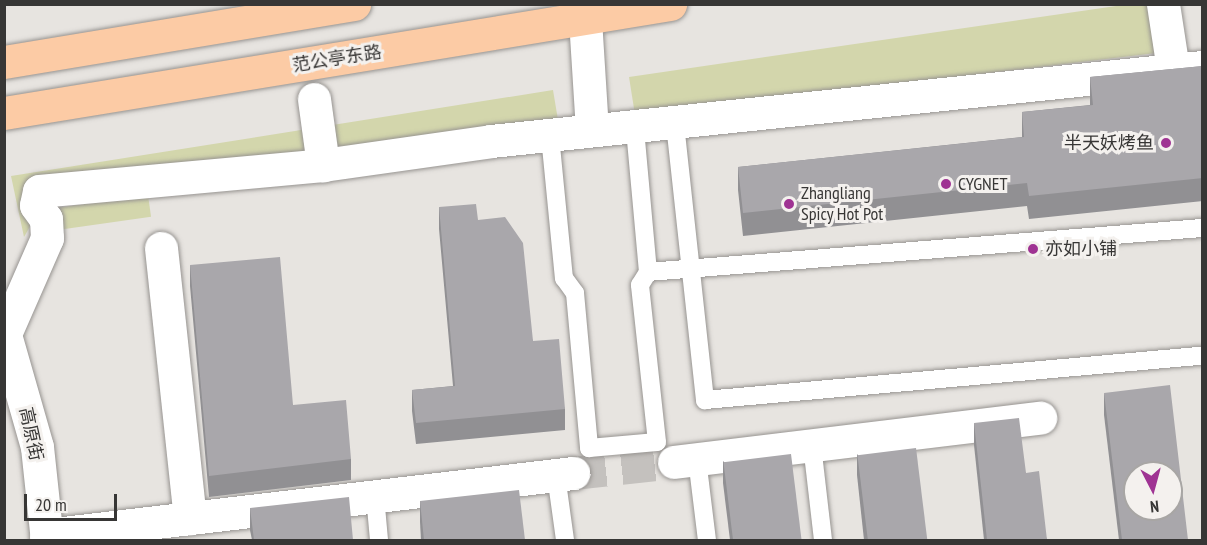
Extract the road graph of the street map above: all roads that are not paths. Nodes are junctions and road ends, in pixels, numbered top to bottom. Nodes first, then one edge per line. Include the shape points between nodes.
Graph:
1 (354, 4) edge
2 (670, 4) edge
3 (1163, 4) edge
4 (311, 8) edge
5 (585, 19) junction
6 (4, 62) edge
7 (1188, 68) edge
8 (314, 99) dead end
9 (4, 113) edge
10 (675, 124) junction
11 (635, 128) junction
12 (592, 130) junction
13 (550, 136) junction
14 (323, 165) junction
15 (1203, 228) edge
16 (161, 248) dead end
17 (691, 270) junction
18 (648, 272) junction
19 (5, 332) edge
20 (1203, 357) edge
21 (1040, 418) dead end
22 (812, 445) junction
23 (685, 460) joint
24 (565, 474) joint
25 (375, 496) junction
26 (190, 518) junction
27 (140, 532) edge
28 (46, 538) edge
29 (379, 540) edge
30 (565, 540) edge
31 (707, 540) edge
32 (824, 540) edge

1 - 4 main road
2 - 5 main road, 范公亭东路
3 - 7 street
4 - 6 main road
5 - 9 main road, 范公亭东路
5 - 12 street
7 - 10 street
8 - 14 street
10 - 11 street
10 - 17 lane
11 - 12 street
11 - 18 lane
12 - 13 street
13 - 14 street via 382,154
13 - 18 lane via 564,278 575,293 589,448 657,442 640,285
14 - 19 street via 39,191 36,205 45,219 47,238
15 - 17 lane
16 - 26 street
17 - 18 lane
17 - 20 lane via 705,400
19 - 28 street, 高原街 via 36,447
21 - 22 street
22 - 23 street
22 - 32 lane
23 - 31 lane
24 - 25 street
24 - 30 lane
25 - 26 street
25 - 29 lane
26 - 27 street
27 - 28 street

